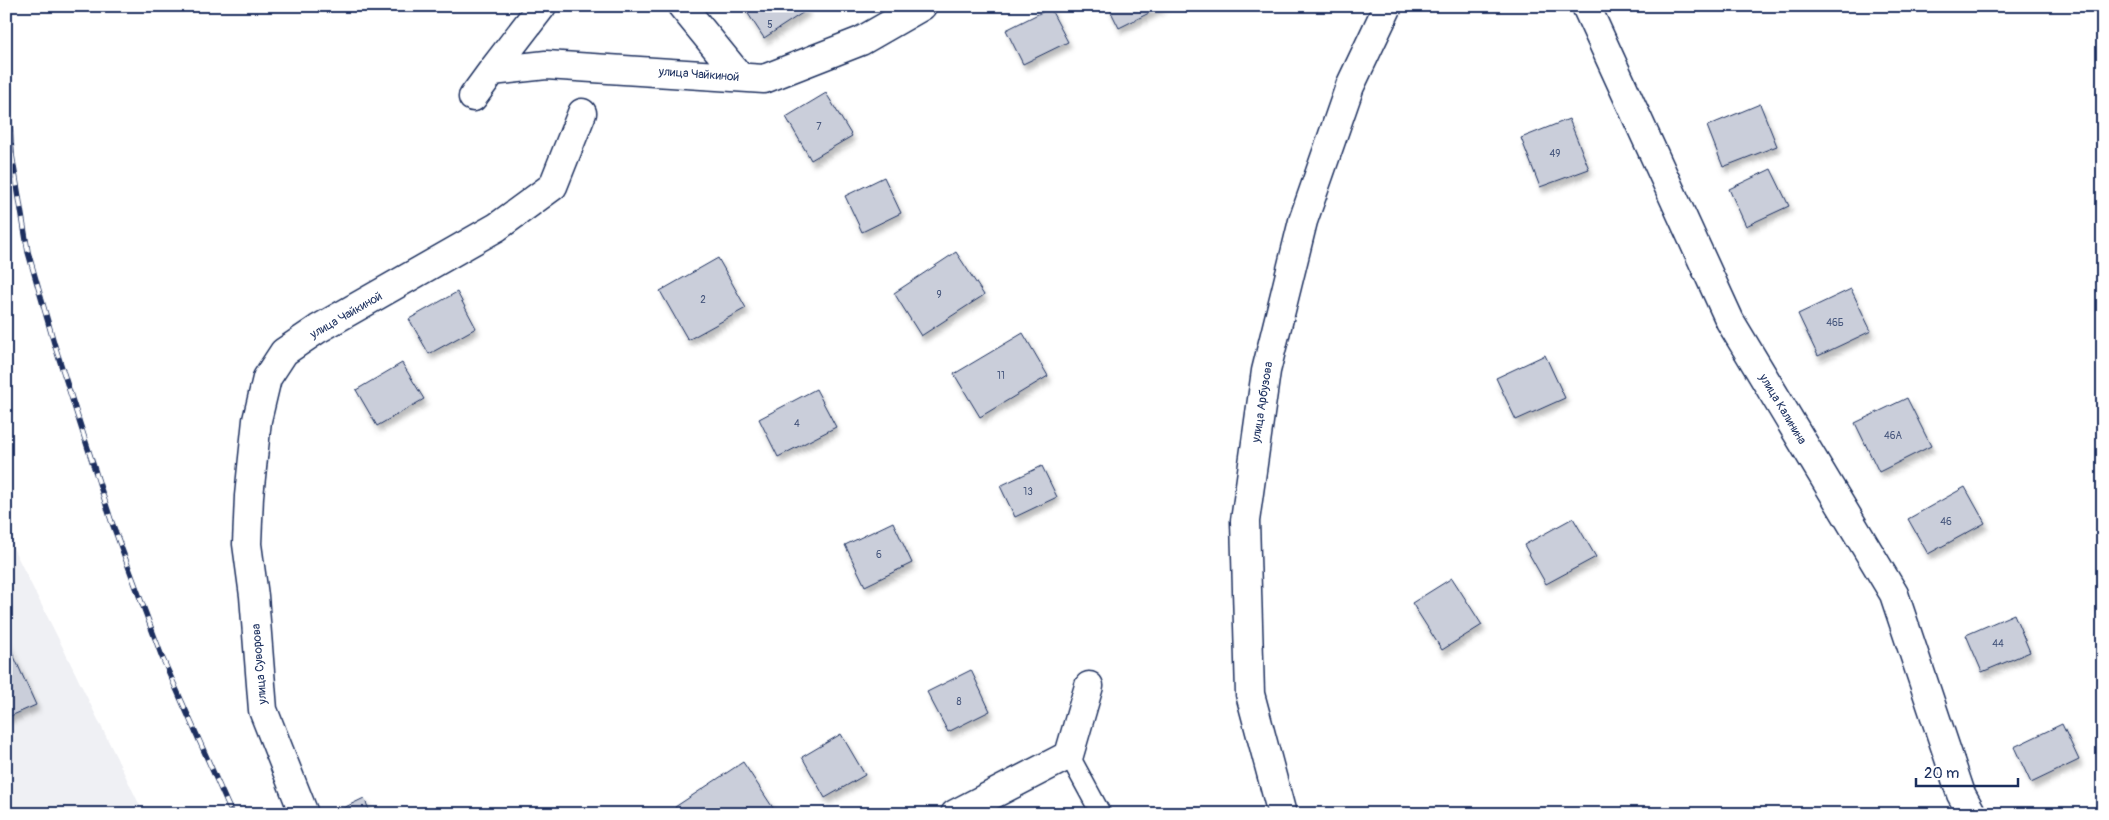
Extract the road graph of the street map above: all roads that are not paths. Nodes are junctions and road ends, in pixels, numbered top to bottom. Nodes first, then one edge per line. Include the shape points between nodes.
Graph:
1 (542, 6) edge
2 (682, 6) edge
3 (922, 6) edge
4 (1388, 6) edge
5 (1586, 6) edge
6 (492, 71) junction
7 (740, 76) junction
8 (473, 97) dead end
9 (582, 112) dead end
10 (254, 596) joint
11 (1090, 686) dead end
12 (1069, 755) junction
13 (304, 814) edge
14 (955, 814) edge
15 (1101, 814) edge
16 (1282, 814) edge
17 (1972, 814) edge

1 - 6 street
2 - 7 street
3 - 7 street, улица Чайкиной via 861,41 764,79
4 - 16 street, улица Арбузова via 1350,86 1303,221 1266,371 1245,521 1250,694
5 - 17 street, улица Калинина via 1730,321 1894,594 1961,794
6 - 7 street, улица Чайкиной via 546,65
6 - 8 street
9 - 10 street, улица Чайкиной via 553,186 497,226 284,352 267,378 258,420 247,544
10 - 13 street, улица Суворова via 263,710
11 - 12 street
12 - 14 street
12 - 15 lane

